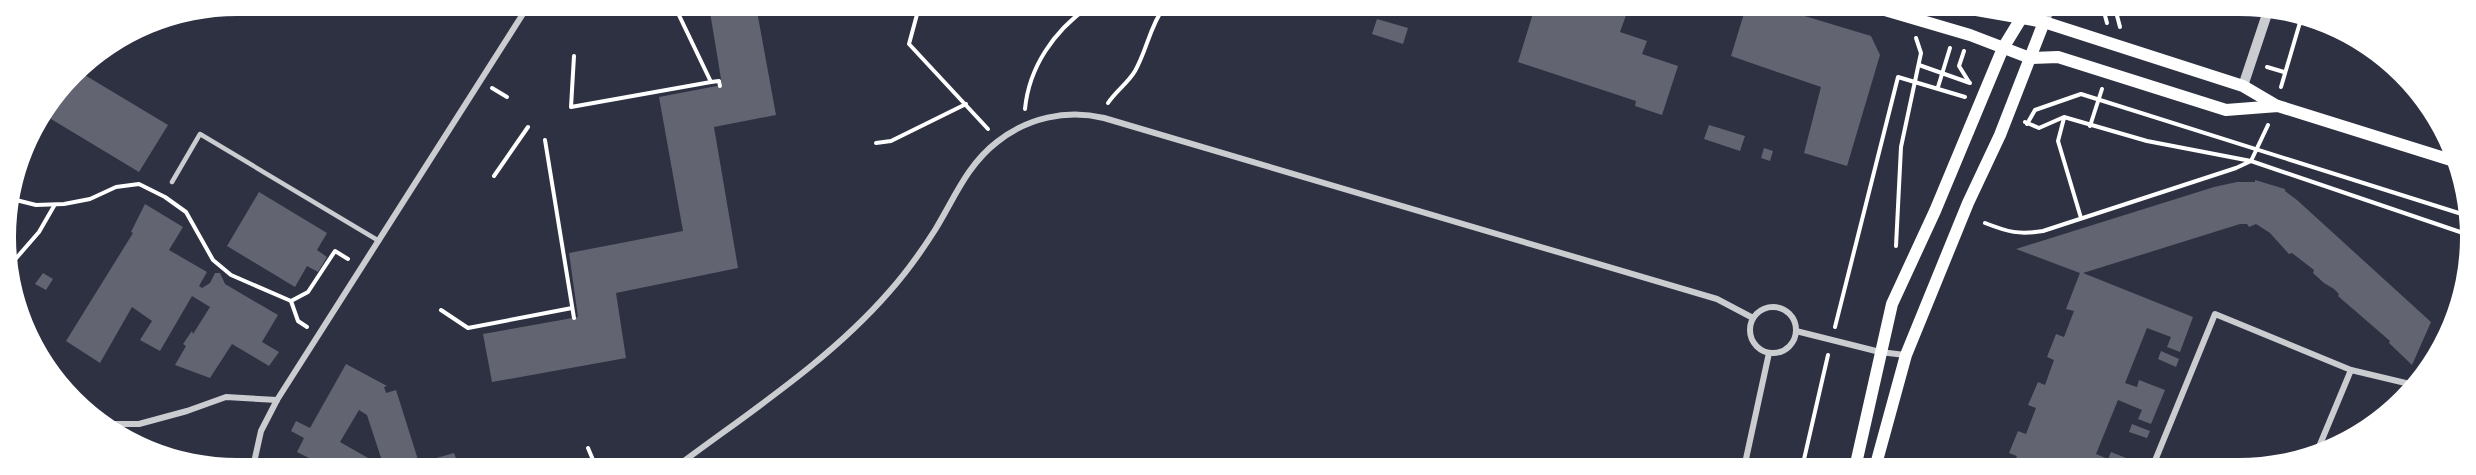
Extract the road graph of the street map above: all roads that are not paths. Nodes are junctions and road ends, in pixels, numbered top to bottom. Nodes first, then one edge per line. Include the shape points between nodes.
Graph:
1 (522, 16) edge
2 (1906, 16) edge
3 (2016, 16) edge
4 (2047, 16) edge
5 (2022, 17) junction
6 (2266, 18) edge
7 (2044, 22) junction
8 (2003, 48) junction
9 (2030, 58) junction
10 (2243, 86) junction
11 (2278, 106) junction
12 (2445, 158) edge
13 (172, 182) dead end
14 (379, 241) junction
15 (1753, 318) junction
16 (1796, 331) junction
17 (1880, 352) junction
18 (1769, 353) junction
19 (1906, 355) junction
20 (2351, 370) junction
21 (2405, 383) edge
22 (277, 400) junction
23 (120, 424) edge
24 (2321, 443) edge
25 (255, 458) edge
26 (687, 458) edge
27 (1746, 458) edge
28 (1857, 458) edge
29 (1878, 458) edge
30 (2156, 458) edge

1 - 14 street
2 - 8 main road
3 - 5 main road
4 - 7 street
5 - 7 main road
5 - 8 main road
6 - 10 street
7 - 9 main road
7 - 10 main road
8 - 9 main road
8 - 17 main road via 1892,304
9 - 11 main road via 2058,57 2226,110
9 - 19 main road
10 - 11 main road
11 - 12 main road
13 - 14 lane via 200,134
14 - 22 street
15 - 16 street via 1765,308 1780,308 1792,317
15 - 18 street via 1749,333 1752,340
15 - 26 street via 1717,299 1104,118 1065,114 1027,124 998,141 976,162 923,248 867,317
16 - 17 street
16 - 18 street via 1785,350
17 - 19 street
17 - 28 main road
18 - 27 street
19 - 29 main road
20 - 21 street
20 - 24 street
20 - 30 street via 2215,314
22 - 23 street via 226,398 139,424
22 - 25 street via 261,431

